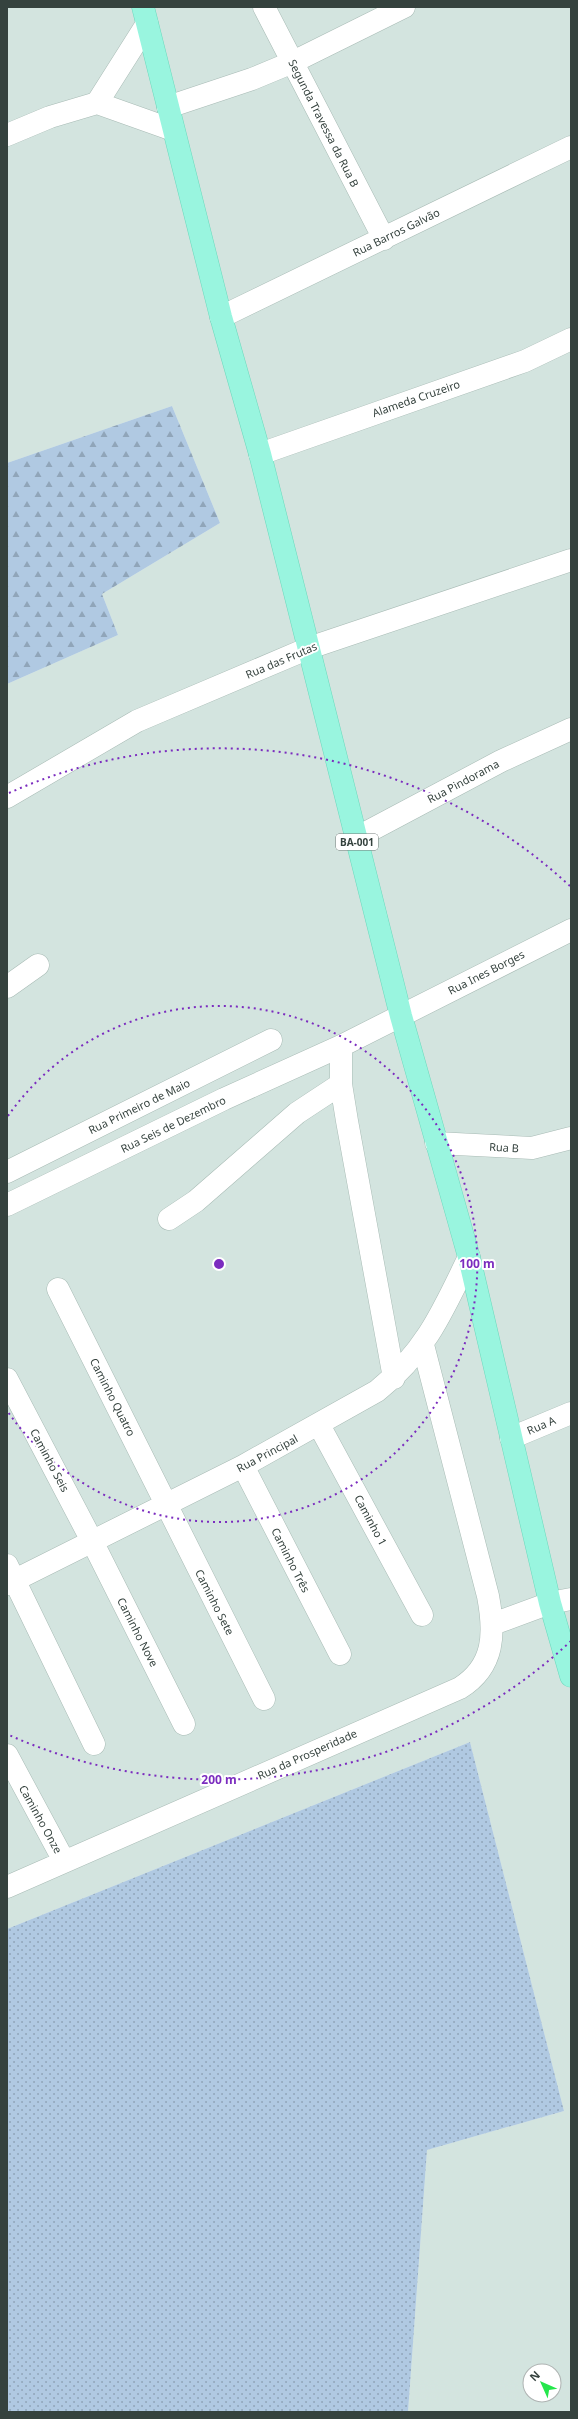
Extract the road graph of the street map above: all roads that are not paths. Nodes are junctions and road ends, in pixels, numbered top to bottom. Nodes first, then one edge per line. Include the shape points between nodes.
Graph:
1 (264, 7) edge
2 (404, 7) edge
3 (145, 15) edge
4 (292, 62) junction
5 (97, 103) junction
6 (168, 107) junction
7 (173, 130) junction
8 (7, 135) edge
9 (571, 147) edge
10 (384, 239) junction
11 (221, 316) junction
12 (571, 339) edge
13 (260, 454) junction
14 (571, 560) edge
15 (309, 648) junction
16 (571, 729) edge
17 (7, 797) edge
18 (356, 838) junction
19 (571, 930) edge
20 (38, 965) dead end
21 (7, 987) edge
22 (402, 1016) junction
23 (271, 1040) dead end
24 (341, 1046) junction
25 (341, 1084) junction
26 (571, 1138) edge
27 (436, 1143) junction
28 (7, 1172) edge
29 (7, 1205) edge
30 (169, 1219) dead end
31 (469, 1257) junction
32 (58, 1289) dead end
33 (424, 1345) junction
34 (394, 1378) junction
35 (7, 1379) edge
36 (571, 1413) edge
37 (320, 1425) junction
38 (511, 1438) junction
39 (243, 1466) junction
40 (167, 1505) junction
41 (92, 1541) junction
42 (10, 1576) edge
43 (571, 1599) edge
44 (550, 1603) junction
45 (422, 1615) dead end
46 (493, 1624) junction
47 (340, 1654) dead end
48 (571, 1676) edge
49 (264, 1699) dead end
50 (184, 1724) dead end
51 (94, 1744) dead end
52 (7, 1755) edge
53 (64, 1861) junction
54 (7, 1887) edge

1 - 4 street, Segunda Travessa da Rua B
2 - 4 street
3 - 5 street
3 - 6 main road, BA-001
4 - 6 street via 252,79
4 - 10 street, Segunda Travessa da Rua B
5 - 7 street
5 - 8 street via 50,117
6 - 7 main road, BA-001
7 - 11 main road, BA-001
9 - 10 street, Rua Barros Galvão
10 - 11 street, Rua Barros Galvão
11 - 13 main road, BA-001
12 - 13 street, Alameda Cruzeiro via 525,361
13 - 15 main road, BA-001
14 - 15 street, Rua das Frutas
15 - 17 street, Rua das Frutas via 137,721
15 - 18 main road, BA-001
16 - 18 street, Rua Pindorama via 501,761
18 - 22 main road, BA-001
19 - 22 street, Rua Ines Borges
20 - 21 street
22 - 24 street, Rua Ines Borges
22 - 27 main road, BA-001
23 - 28 street, Rua Primeiro de Maio
24 - 25 street
24 - 29 street, Rua Seis de Dezembro via 224,1099
25 - 30 street via 297,1113 196,1201
25 - 34 street
26 - 27 street, Rua B via 532,1148
27 - 31 main road, BA-001
31 - 33 street, Rua Principal
31 - 38 main road, BA-001
32 - 40 street, Caminho Quatro
33 - 34 street, Rua Principal
33 - 46 street
34 - 37 street, Rua Principal
35 - 41 street, Caminho Seis
36 - 38 street, Rua A
37 - 39 street, Rua Principal
37 - 45 street, Caminho 1
38 - 44 main road, BA-001
39 - 40 street, Rua Principal
39 - 47 street, Caminho Três
40 - 41 street, Rua Principal
40 - 49 street, Caminho Sete
41 - 42 street, Rua Principal
41 - 50 street, Caminho Nove
42 - 51 street
43 - 44 street
44 - 46 street
44 - 48 main road, BA-001
46 - 53 street, Rua da Prosperidade via 487,1658 475,1678 460,1688 317,1749 131,1834
52 - 53 street, Caminho Onze
53 - 54 street, Rua da Prosperidade

